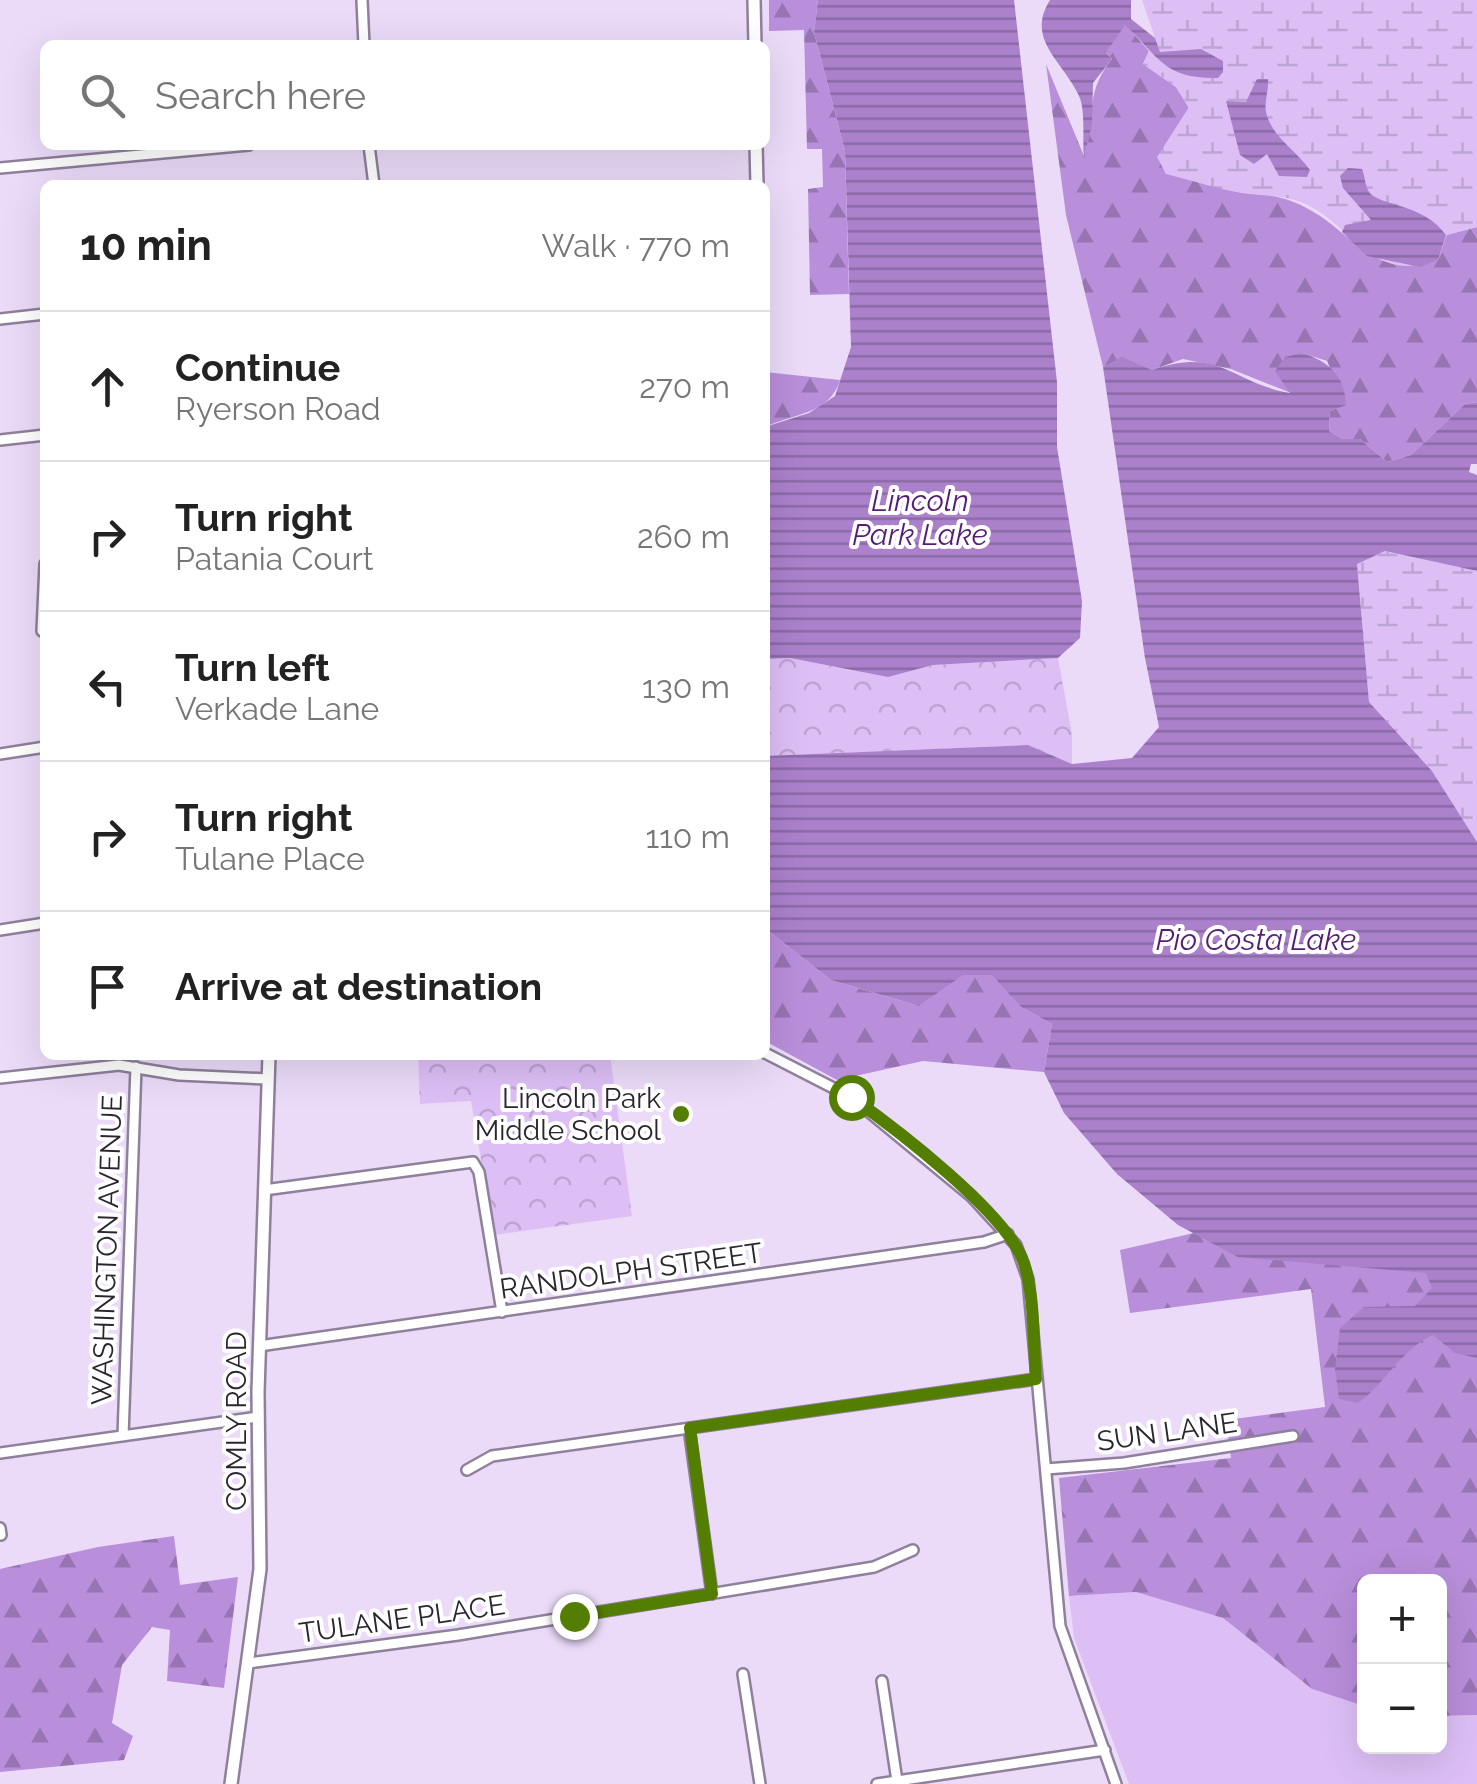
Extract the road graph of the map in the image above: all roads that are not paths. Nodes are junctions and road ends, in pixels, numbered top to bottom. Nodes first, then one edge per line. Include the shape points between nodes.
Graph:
1 (362, 0) edge
2 (754, 0) edge
3 (364, 40) edge
4 (755, 40) edge
5 (195, 150) edge
6 (370, 150) edge
7 (756, 150) edge
8 (0, 168) edge
9 (373, 180) edge
10 (757, 180) edge
11 (40, 315) edge
12 (0, 319) edge
13 (40, 436) edge
14 (0, 440) edge
15 (40, 747) edge
16 (0, 754) edge
17 (40, 924) edge
18 (0, 930) edge
19 (770, 1056) edge
20 (269, 1060) edge
21 (136, 1067) junction
22 (0, 1078) edge
23 (268, 1079) junction
24 (264, 1190) junction
25 (1008, 1234) junction
26 (502, 1312) junction
27 (259, 1346) junction
28 (1036, 1379) junction
29 (258, 1417) junction
30 (690, 1428) junction
31 (123, 1436) junction
32 (1294, 1436) dead end
33 (0, 1452) edge
34 (1046, 1469) junction
35 (466, 1470) dead end
36 (913, 1550) dead end
37 (712, 1594) junction
38 (248, 1663) junction
39 (743, 1674) dead end
40 (882, 1681) dead end
41 (1105, 1750) junction
42 (896, 1781) junction
43 (231, 1784) edge
44 (760, 1784) edge
45 (877, 1784) edge
46 (1116, 1784) edge

1 - 3 street
2 - 4 main road
5 - 8 street
6 - 9 street
7 - 10 main road
11 - 12 street
13 - 14 street
15 - 16 street
17 - 18 street
19 - 25 street via 871,1111
20 - 23 main road, COMLY ROAD
21 - 22 street via 85,1066
21 - 23 street
21 - 31 street, WASHINGTON AVENUE
23 - 24 main road, COMLY ROAD
24 - 26 street via 474,1163
24 - 27 main road, COMLY ROAD
25 - 26 street, RANDOLPH STREET
25 - 28 street via 1028,1280
26 - 27 street, RANDOLPH STREET
27 - 29 main road, COMLY ROAD
28 - 30 street
28 - 34 street
29 - 31 street
29 - 38 main road, COMLY ROAD via 262,1537
30 - 35 street via 492,1456
30 - 37 street
31 - 33 street
32 - 34 street, SUN LANE
34 - 41 street via 1060,1626
36 - 37 street, TULANE PLACE via 874,1568
37 - 38 street, TULANE PLACE
38 - 43 main road, COMLY ROAD
39 - 44 street
40 - 42 street
41 - 42 street
41 - 46 street
42 - 45 street

